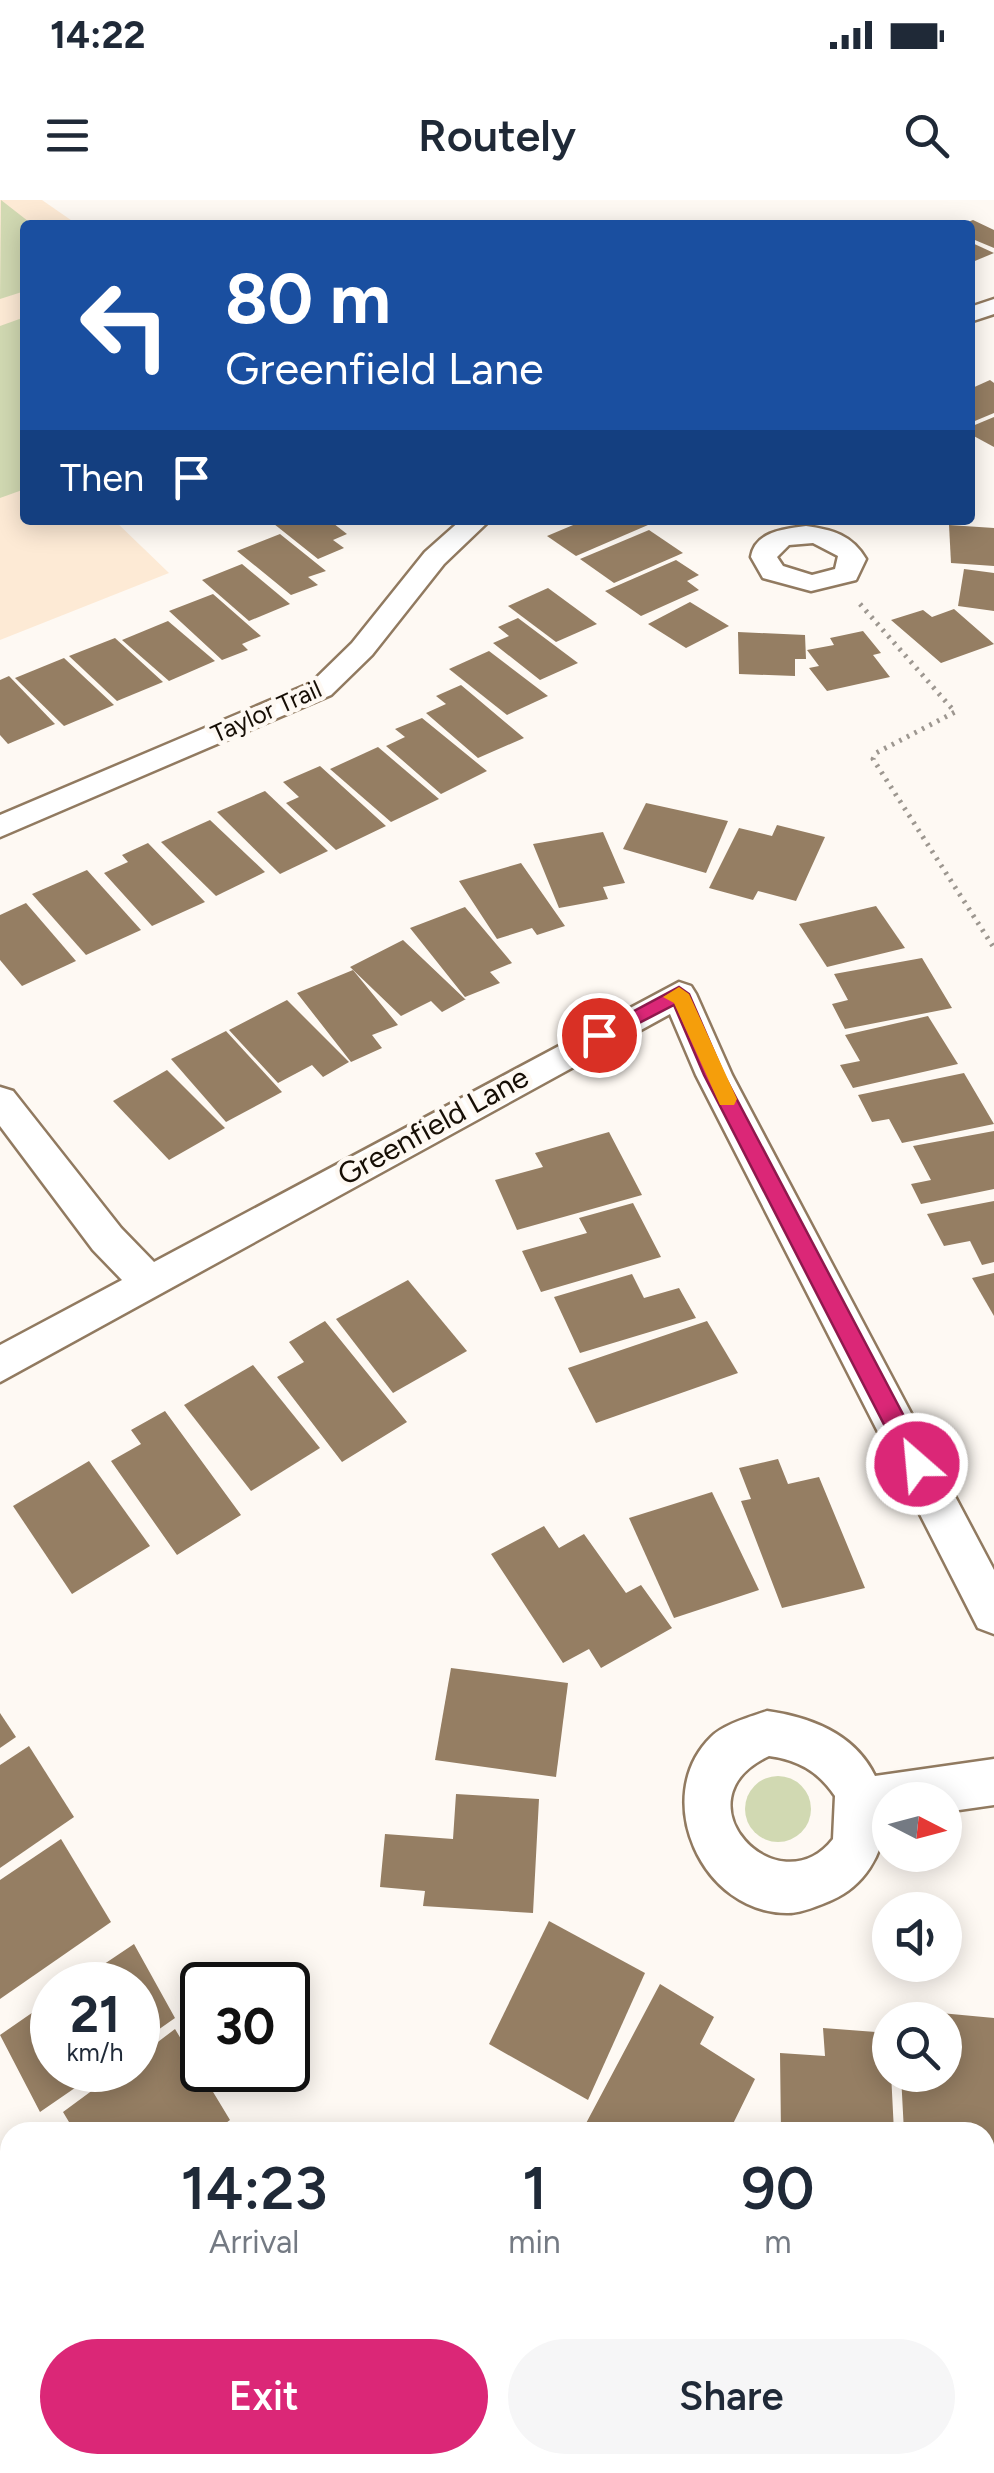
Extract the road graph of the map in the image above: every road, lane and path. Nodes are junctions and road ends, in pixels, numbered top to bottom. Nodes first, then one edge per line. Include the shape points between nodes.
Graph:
1 (472, 525) edge
2 (762, 525) edge
3 (781, 538) junction
4 (837, 579) junction
5 (0, 827) edge
6 (994, 948) edge
7 (0, 1100) edge
8 (148, 1281) junction
9 (0, 1365) edge
10 (994, 1614) edge
11 (994, 1782) edge
12 (861, 1801) dead end

1 - 5 street, Taylor Trail via 437,557 348,668 320,689
2 - 3 street
3 - 4 street via 806,534 842,545 853,560
3 - 4 street via 764,552 773,572 797,582
4 - 6 path via 954,712 873,759
7 - 8 street via 107,1239
8 - 9 street, Greenfield Lane
8 - 10 street, Greenfield Lane via 679,994 714,1075
11 - 12 street

